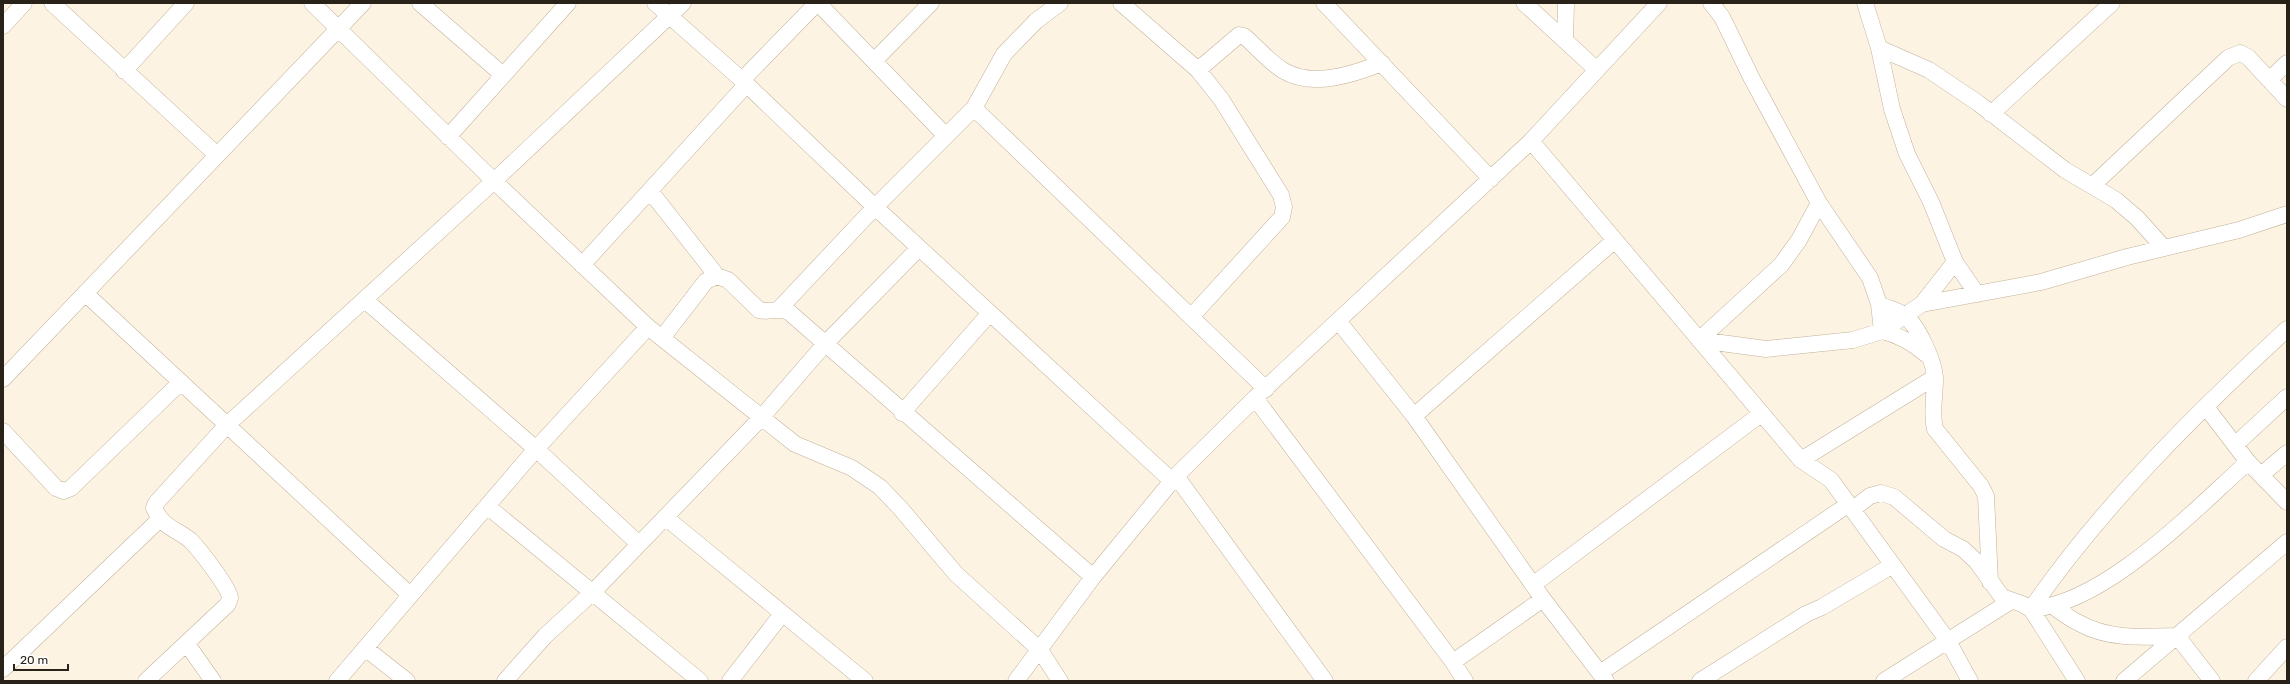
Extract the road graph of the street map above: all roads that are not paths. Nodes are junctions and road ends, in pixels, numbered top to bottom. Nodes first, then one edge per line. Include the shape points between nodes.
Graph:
1 (24, 3) edge
2 (52, 3) edge
3 (186, 3) edge
4 (312, 3) edge
5 (363, 3) edge
6 (420, 3) edge
7 (568, 3) edge
8 (655, 3) edge
9 (683, 3) edge
10 (817, 3) edge
11 (931, 3) edge
12 (1060, 3) edge
13 (1121, 3) edge
14 (1324, 3) edge
15 (1524, 3) edge
16 (1566, 3) edge
17 (1659, 3) edge
18 (1711, 3) edge
19 (1865, 3) edge
20 (2112, 3) edge
21 (670, 16) junction
22 (3, 26) edge
23 (337, 29) junction
24 (1565, 41) junction
25 (1879, 48) junction
26 (874, 61) junction
27 (1382, 63) junction
28 (2287, 63) edge
29 (1198, 70) junction
30 (1597, 70) junction
31 (124, 71) junction
32 (503, 75) junction
33 (2269, 80) junction
34 (744, 82) junction
35 (2287, 99) edge
36 (974, 108) junction
37 (1991, 114) junction
38 (946, 136) junction
39 (448, 137) junction
40 (1531, 141) junction
41 (217, 155) junction
42 (1491, 179) junction
43 (494, 181) junction
44 (2093, 185) junction
45 (650, 191) junction
46 (1819, 203) junction
47 (875, 207) junction
48 (2287, 214) edge
49 (1614, 240) junction
50 (919, 248) junction
51 (2164, 248) junction
52 (1955, 262) junction
53 (582, 265) junction
54 (717, 276) junction
55 (86, 294) junction
56 (1977, 294) junction
57 (365, 300) junction
58 (1879, 304) junction
59 (1922, 304) junction
60 (780, 308) junction
61 (990, 313) junction
62 (1905, 316) junction
63 (1191, 317) junction
64 (1339, 322) junction
65 (648, 327) junction
66 (2287, 329) edge
67 (1882, 331) junction
68 (662, 338) junction
69 (1699, 340) junction
70 (825, 344) junction
71 (1931, 358) junction
72 (1935, 377) junction
73 (3, 379) edge
74 (181, 382) junction
75 (1260, 394) junction
76 (2287, 397) edge
77 (2206, 407) junction
78 (902, 413) junction
79 (1761, 414) junction
80 (1414, 416) junction
81 (761, 418) junction
82 (226, 425) junction
83 (3, 431) edge
84 (2235, 445) junction
85 (536, 449) junction
86 (2287, 453) edge
87 (1801, 460) junction
88 (2248, 462) junction
89 (2261, 475) junction
90 (1174, 478) junction
91 (2287, 502) edge
92 (487, 506) junction
93 (1851, 507) junction
94 (665, 517) junction
95 (160, 519) junction
96 (2287, 542) edge
97 (639, 544) junction
98 (1893, 565) junction
99 (1093, 577) junction
100 (1990, 582) junction
101 (1534, 584) junction
102 (593, 592) junction
103 (410, 595) junction
104 (1543, 599) junction
105 (2011, 601) junction
106 (2052, 606) junction
107 (2031, 609) junction
108 (782, 614) junction
109 (2177, 636) junction
110 (1948, 641) junction
111 (187, 644) junction
112 (2287, 647) edge
113 (365, 648) junction
114 (1040, 650) junction
115 (1453, 662) junction
116 (3, 669) edge
117 (1603, 677) edge
118 (2073, 680) edge
119 (146, 681) edge
120 (213, 681) edge
121 (337, 681) edge
122 (407, 681) edge
123 (505, 681) edge
124 (700, 681) edge
125 (730, 681) edge
126 (865, 681) edge
127 (1016, 681) edge
128 (1060, 681) edge
129 (1325, 681) edge
130 (1465, 681) edge
131 (1700, 681) edge
132 (1884, 681) edge
133 (1970, 681) edge
134 (2124, 681) edge
135 (2212, 681) edge
136 (2256, 681) edge

1 - 22 street
2 - 31 street
3 - 31 street
4 - 23 street
5 - 23 street
6 - 32 street
7 - 32 street
8 - 21 street
9 - 21 street
10 - 26 street
10 - 34 street
11 - 26 street
12 - 36 street via 1036,21 1004,54
13 - 29 street
14 - 27 street
15 - 24 street
16 - 24 street
17 - 30 street
18 - 46 street via 1722,17 1751,77
19 - 25 street
20 - 37 street
21 - 34 street
21 - 43 street
23 - 39 street
23 - 41 street
24 - 30 street
25 - 37 street via 1929,70
25 - 52 street via 1892,109 1905,147
26 - 38 street
27 - 29 street via 1348,76 1297,76 1283,71 1244,36 1239,36
27 - 42 street
28 - 33 street
29 - 63 street via 1257,155 1281,195 1284,207 1282,217
30 - 40 street
31 - 41 street
32 - 39 street
33 - 35 street
33 - 44 street via 2248,57 2240,53 2228,58
34 - 45 street
34 - 47 street
36 - 38 street
36 - 63 street
37 - 44 street via 2065,170
38 - 47 street
39 - 43 street
40 - 42 street
40 - 49 street
41 - 55 street
42 - 64 street
43 - 53 street
43 - 57 street
44 - 51 street via 2132,213
45 - 53 street
45 - 54 street
46 - 58 street via 1870,278
46 - 69 street via 1782,265
47 - 50 street
47 - 60 street
48 - 51 street via 2239,230
49 - 69 street
49 - 80 street
50 - 61 street
50 - 70 street
51 - 56 street via 2041,282
52 - 56 street
52 - 59 street
53 - 65 street
54 - 60 street via 728,280 759,310 765,312
54 - 68 street via 706,281
55 - 73 street
55 - 74 street
56 - 59 street
57 - 82 street
57 - 85 street
58 - 62 street
58 - 67 street
59 - 62 street
60 - 70 street via 789,312
61 - 78 street
61 - 90 street
62 - 67 street
62 - 71 street
63 - 75 street
64 - 75 street
64 - 80 street
65 - 68 street
65 - 85 street
66 - 77 street
67 - 69 street via 1853,340 1766,349
67 - 71 street via 1894,333 1913,343
68 - 81 street
69 - 79 street
70 - 78 street
70 - 81 street
71 - 72 street
72 - 87 street
72 - 100 street via 1933,421 1936,429 1986,496
74 - 82 street
74 - 83 street via 64,491 56,488
75 - 90 street
75 - 115 street
76 - 84 street
77 - 84 street
77 - 107 street via 2100,517
78 - 99 street
79 - 87 street
79 - 101 street
80 - 101 street
81 - 94 street
81 - 114 street via 795,444 852,468 880,487 956,574
82 - 95 street via 156,503 154,508
82 - 103 street
84 - 88 street
85 - 92 street
85 - 97 street
86 - 89 street
87 - 93 street via 1831,480
88 - 89 street
88 - 106 street via 2159,541 2109,581
89 - 91 street
90 - 99 street
90 - 129 street
92 - 102 street
92 - 103 street
93 - 98 street
93 - 100 street via 1881,493 1894,497 1944,539 1963,549 1977,562
93 - 117 street
94 - 97 street
94 - 108 street
95 - 111 street via 165,525 190,540 227,590 230,598 228,604
95 - 116 street
96 - 109 street
97 - 102 street
98 - 110 street
98 - 131 street via 1806,614
99 - 114 street
100 - 105 street via 2002,597
101 - 104 street
102 - 123 street via 545,636
102 - 124 street
103 - 113 street
104 - 115 street
104 - 117 street
105 - 107 street
105 - 110 street
106 - 107 street
106 - 109 street via 2079,624 2104,633 2135,637
107 - 118 street
108 - 125 street
108 - 126 street
109 - 134 street
109 - 135 street
110 - 132 street
110 - 133 street
111 - 119 street
111 - 120 street
112 - 136 street
113 - 121 street
113 - 122 street
114 - 127 street
114 - 128 street
115 - 130 street

